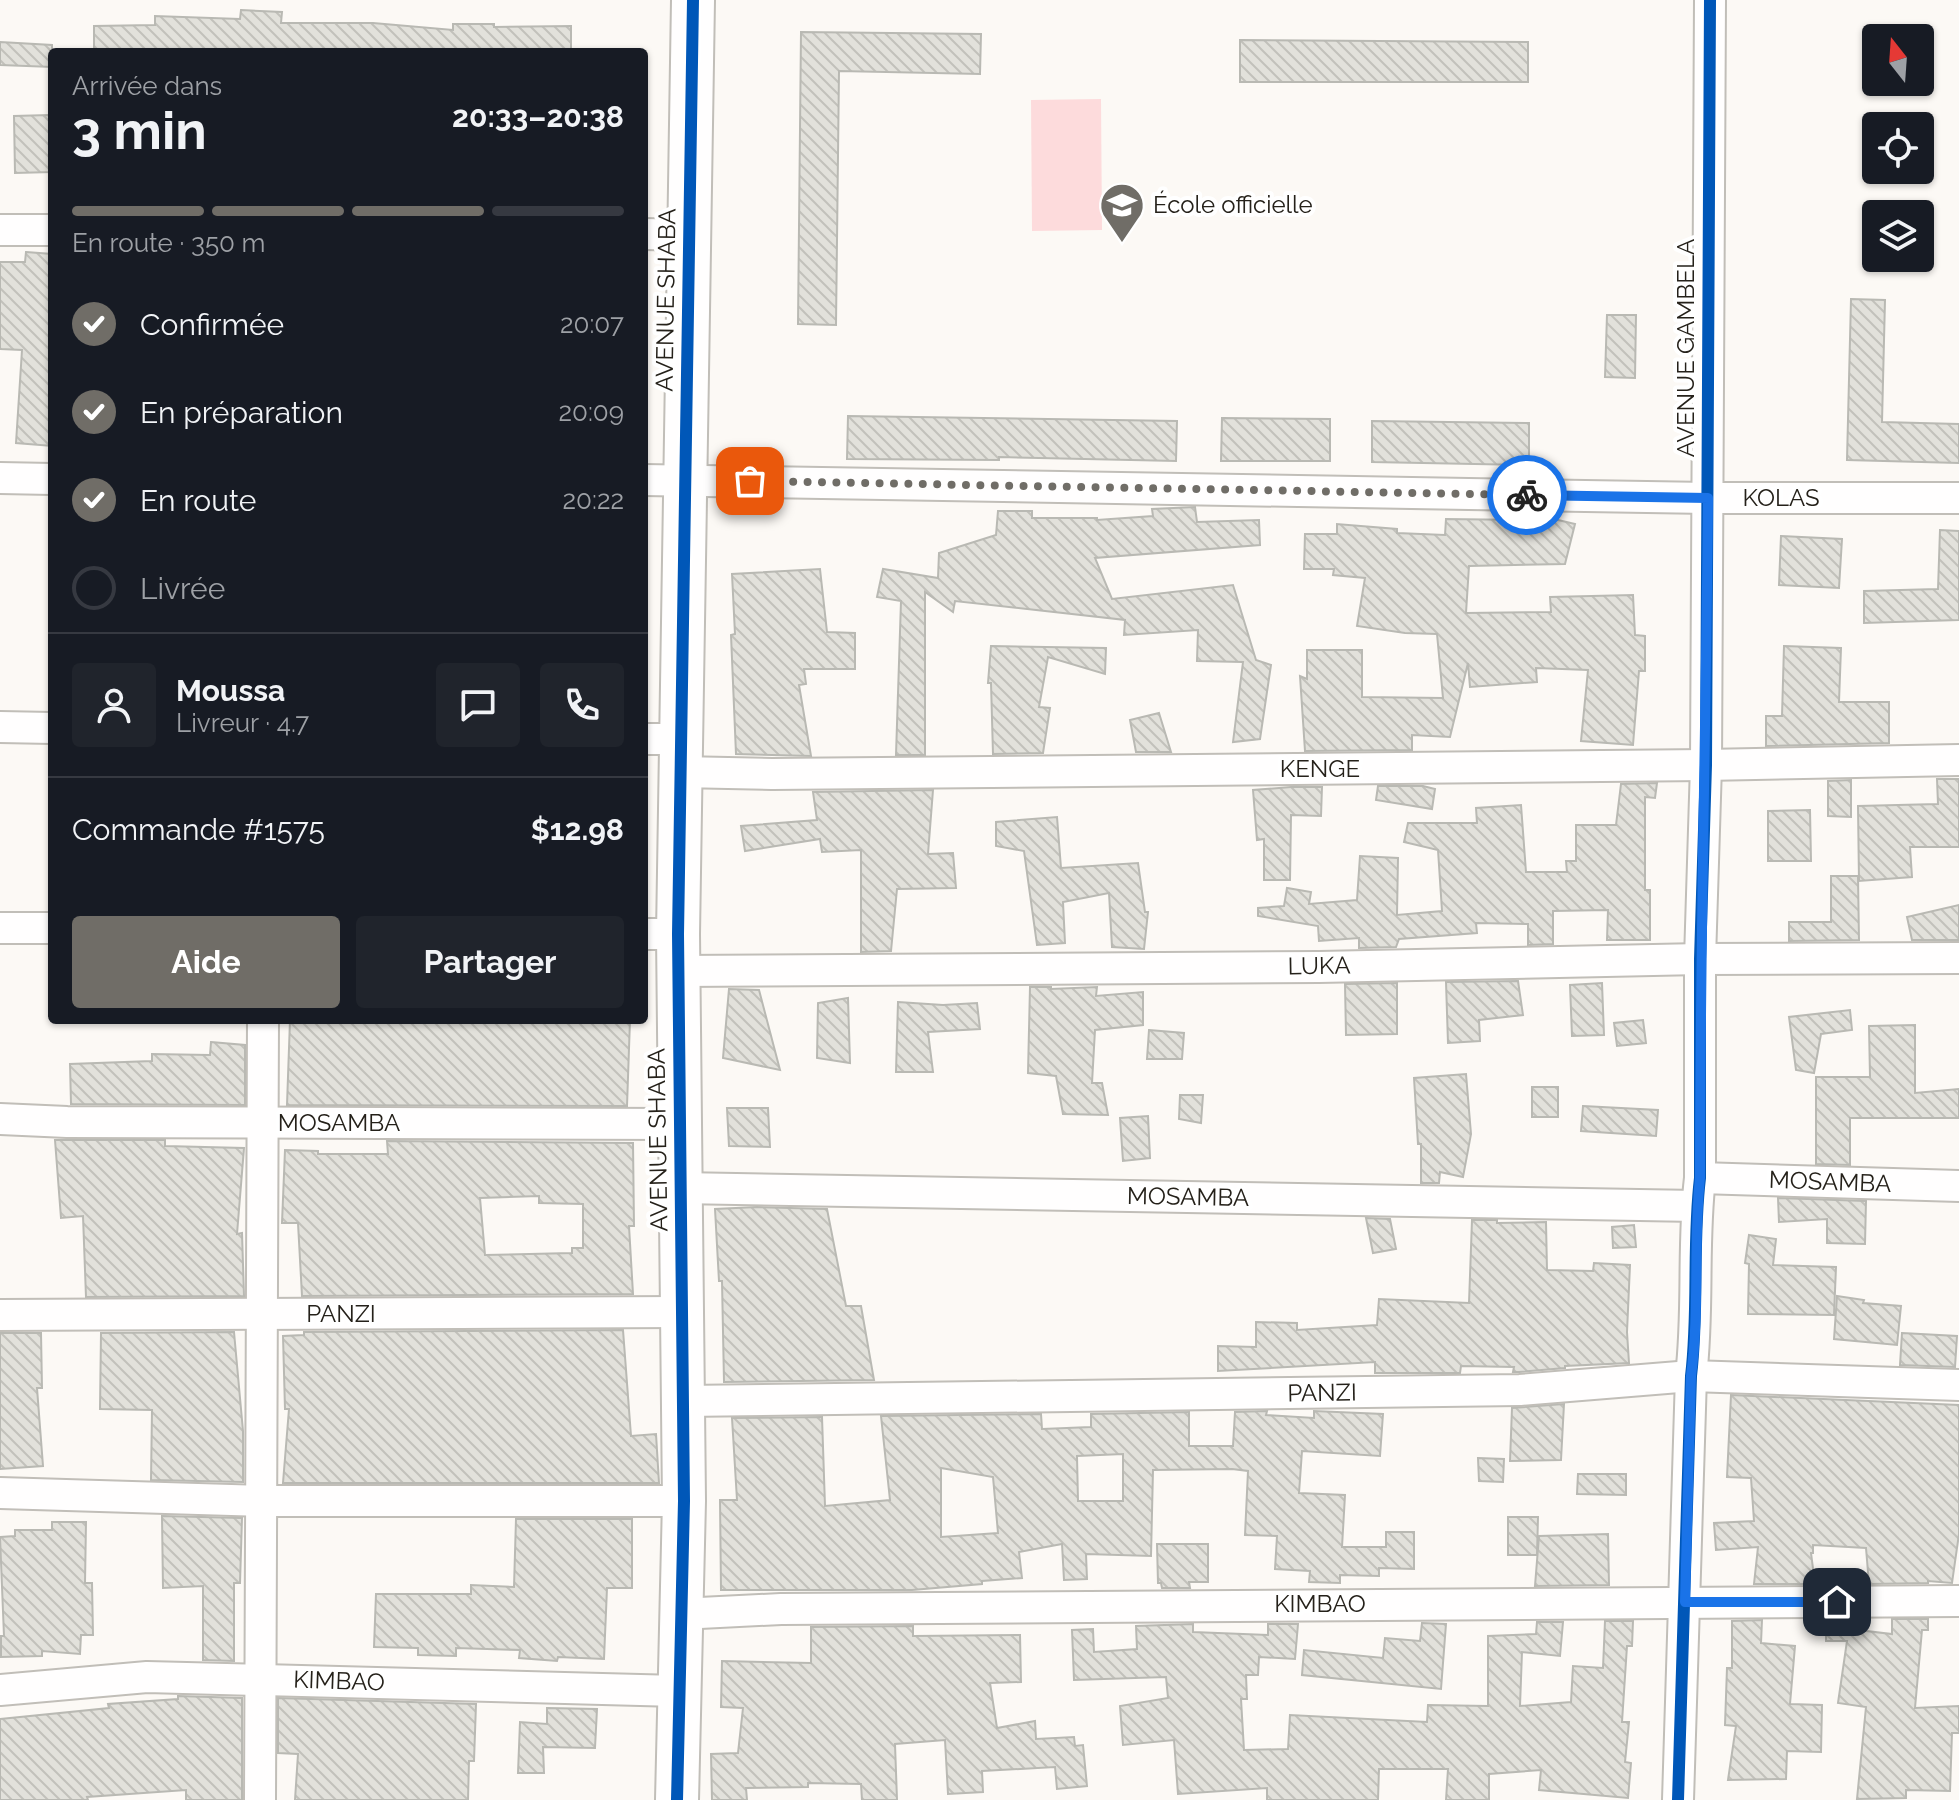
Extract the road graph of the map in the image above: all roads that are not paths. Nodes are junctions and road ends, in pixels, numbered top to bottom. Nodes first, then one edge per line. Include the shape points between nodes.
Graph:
1 (693, 0) edge
2 (1710, 0) edge
3 (0, 230) edge
4 (48, 230) edge
5 (648, 234) edge
6 (689, 235) junction
7 (0, 478) edge
8 (48, 479) edge
9 (648, 480) edge
10 (686, 480) junction
11 (1708, 498) junction
12 (1959, 498) edge
13 (0, 727) edge
14 (48, 728) edge
15 (669, 750) edge
16 (1959, 760) edge
17 (1706, 765) junction
18 (0, 928) edge
19 (48, 928) edge
20 (667, 946) edge
21 (1959, 958) edge
22 (1700, 959) junction
23 (263, 1024) edge
24 (0, 1119) edge
25 (264, 1122) junction
26 (678, 1124) junction
27 (1959, 1186) edge
28 (680, 1188) junction
29 (1699, 1192) junction
30 (682, 1312) junction
31 (0, 1315) edge
32 (260, 1315) junction
33 (1691, 1376) junction
34 (1959, 1385) edge
35 (684, 1401) junction
36 (0, 1493) edge
37 (261, 1501) junction
38 (684, 1501) junction
39 (1959, 1601) edge
40 (1685, 1602) junction
41 (680, 1614) junction
42 (259, 1679) junction
43 (0, 1690) edge
44 (678, 1691) junction
45 (260, 1800) edge
46 (677, 1800) edge
47 (1678, 1800) edge

1 - 6 street, AVENUE SHABA
2 - 11 street, AVENUE GAMBELA
3 - 4 street
5 - 6 street
6 - 10 street, AVENUE SHABA
7 - 8 street
9 - 10 street, KOLAS
10 - 11 street, KOLAS
10 - 15 street, AVENUE SHABA
11 - 12 street, KOLAS
11 - 17 street, AVENUE GAMBELA
13 - 14 street
15 - 17 street, KENGE via 772,774
15 - 20 street, AVENUE SHABA
16 - 17 street, KENGE
17 - 22 street, AVENUE GAMBELA
18 - 19 street
20 - 22 street, LUKA via 1319,967
20 - 26 street, AVENUE SHABA
21 - 22 street, LUKA
22 - 29 street, AVENUE GAMBELA
23 - 25 street
24 - 25 street, MOSAMBA
25 - 26 street, MOSAMBA
25 - 32 street
26 - 28 street, AVENUE SHABA
27 - 29 street, MOSAMBA
28 - 29 street, MOSAMBA
28 - 30 street, AVENUE SHABA
29 - 33 street, AVENUE GAMBELA
30 - 32 street, PANZI
30 - 35 street, AVENUE SHABA
31 - 32 street, PANZI
32 - 37 street
33 - 34 street, PANZI
33 - 35 street, PANZI via 1520,1390
33 - 40 street, AVENUE GAMBELA
35 - 38 street, AVENUE SHABA
36 - 37 street
37 - 38 street
37 - 42 street
38 - 41 street, AVENUE SHABA
39 - 40 street, KIMBAO
40 - 41 street, KIMBAO via 797,1608
40 - 47 street, AVENUE GAMBELA
41 - 44 street, AVENUE SHABA
42 - 43 street, KIMBAO via 147,1677
42 - 44 street, KIMBAO
42 - 45 street
44 - 46 street, AVENUE SHABA

